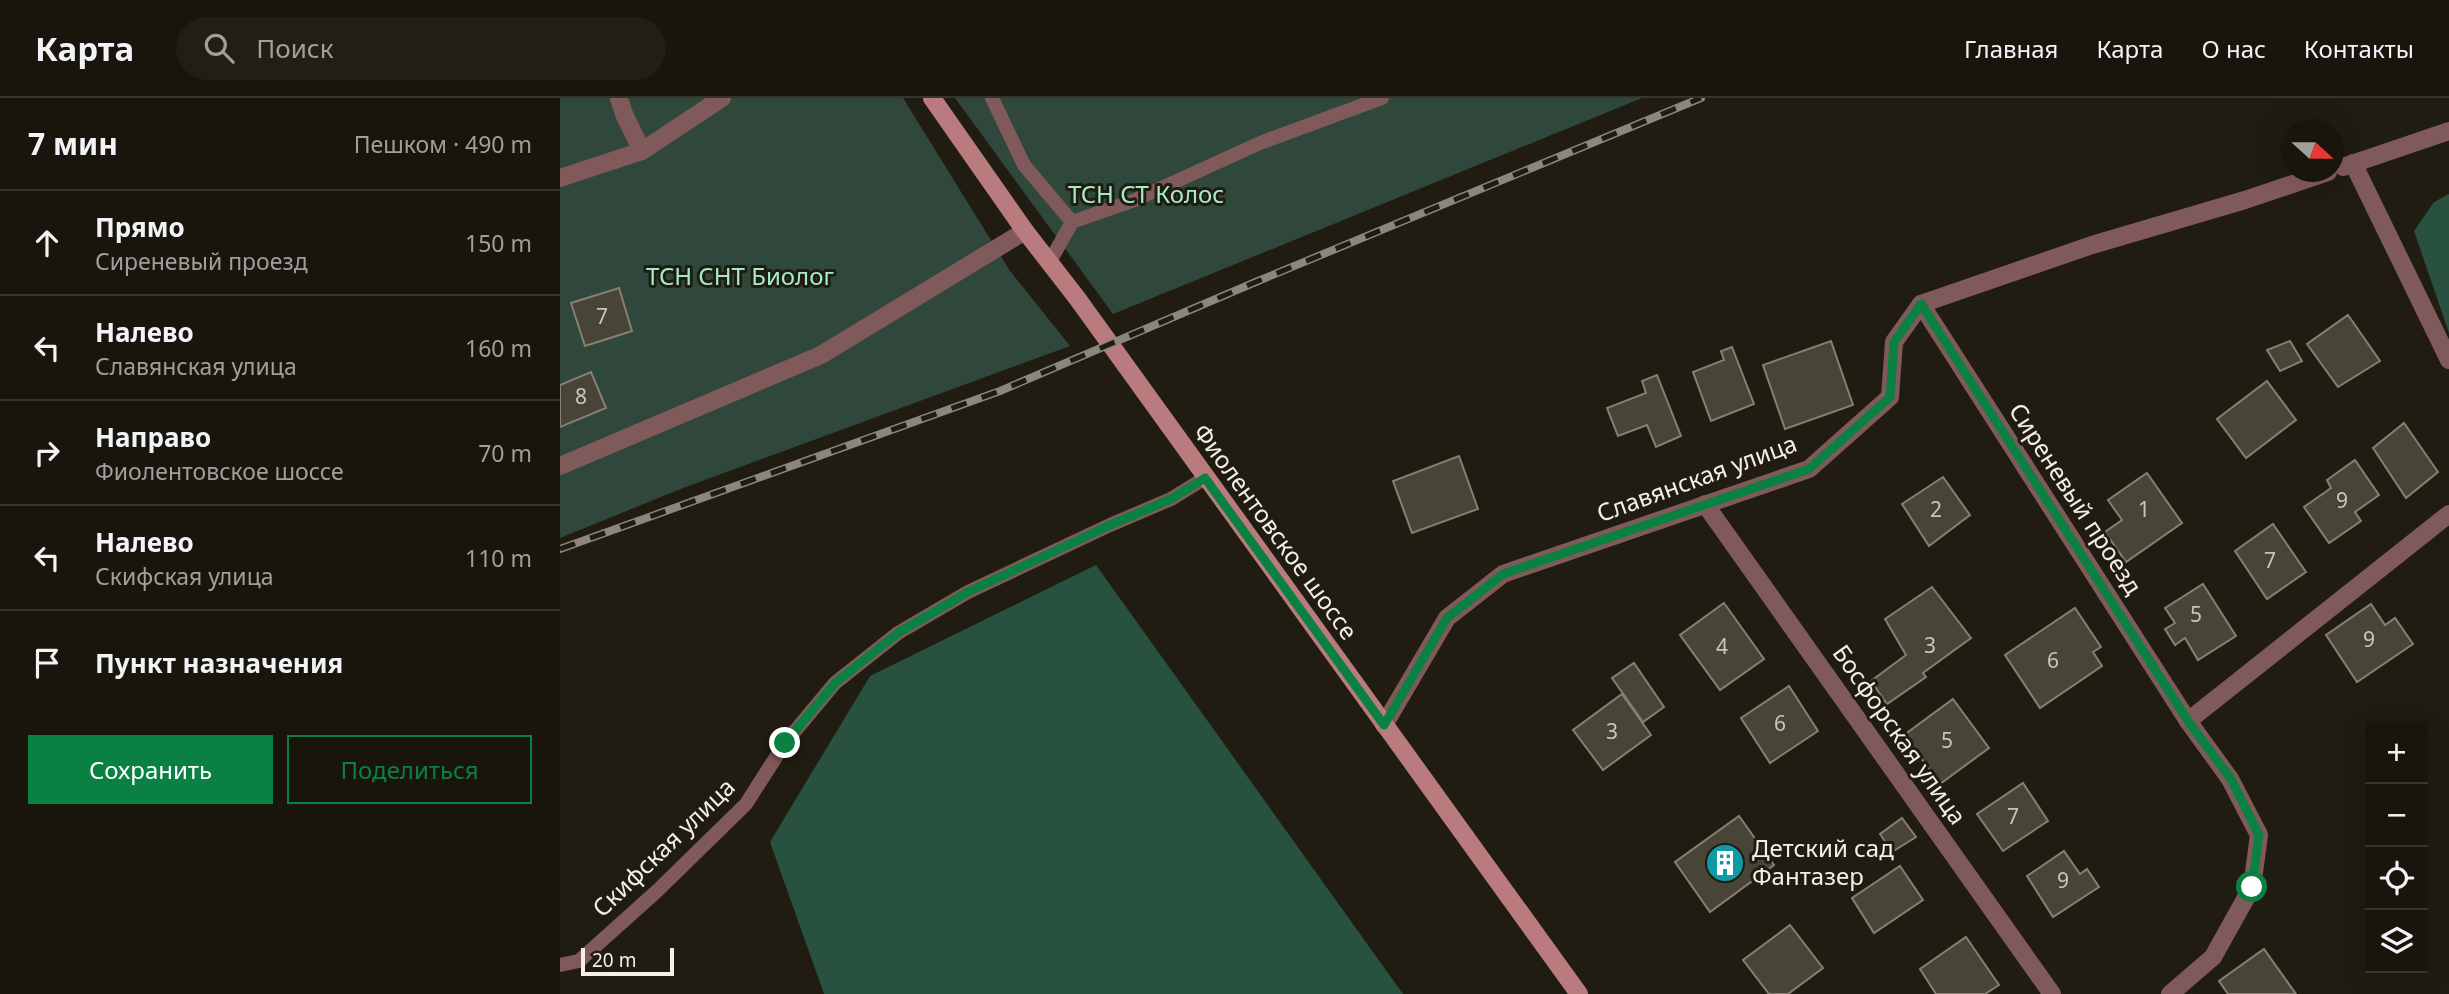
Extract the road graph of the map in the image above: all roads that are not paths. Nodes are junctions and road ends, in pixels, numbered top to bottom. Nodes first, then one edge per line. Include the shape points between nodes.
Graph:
1 (619, 98) edge
2 (722, 98) edge
3 (932, 98) edge
4 (992, 98) edge
5 (1382, 98) edge
6 (2449, 131) edge
7 (642, 151) junction
8 (2353, 163) junction
9 (2344, 166) edge
10 (560, 178) edge
11 (2298, 182) edge
12 (1072, 222) junction
13 (1025, 231) junction
14 (1049, 263) junction
15 (1921, 304) junction
16 (2449, 360) edge
17 (560, 466) edge
18 (1205, 478) junction
19 (1705, 504) junction
20 (2449, 514) edge
21 (2188, 721) junction
22 (1384, 725) junction
23 (560, 965) edge
24 (1579, 994) edge
25 (2052, 994) edge
26 (2170, 994) edge

1 - 7 street
2 - 7 street
3 - 13 main road, Фиолентовское шоссе
4 - 12 lane via 1024,165
5 - 12 lane via 1260,143 1135,200
6 - 8 street
7 - 10 street
8 - 9 street
8 - 16 street
11 - 15 street via 2092,245
12 - 14 lane
13 - 14 main road, Фиолентовское шоссе
13 - 17 street via 821,355
14 - 18 main road, Фиолентовское шоссе
15 - 19 street, Славянская улица via 1894,342 1890,397 1809,469
15 - 21 street, Сиреневый проезд
18 - 22 main road, Фиолентовское шоссе
18 - 23 lane, Скифская улица via 1171,499 968,592 898,633 835,683 785,743 746,804 726,824 579,961
19 - 22 street, Славянская улица via 1503,574 1447,618
19 - 25 street, Босфорская улица
20 - 21 street
21 - 26 street, Сиреневый проезд via 2231,779 2259,835 2252,887 2213,957
22 - 24 main road, Фиолентовское шоссе

